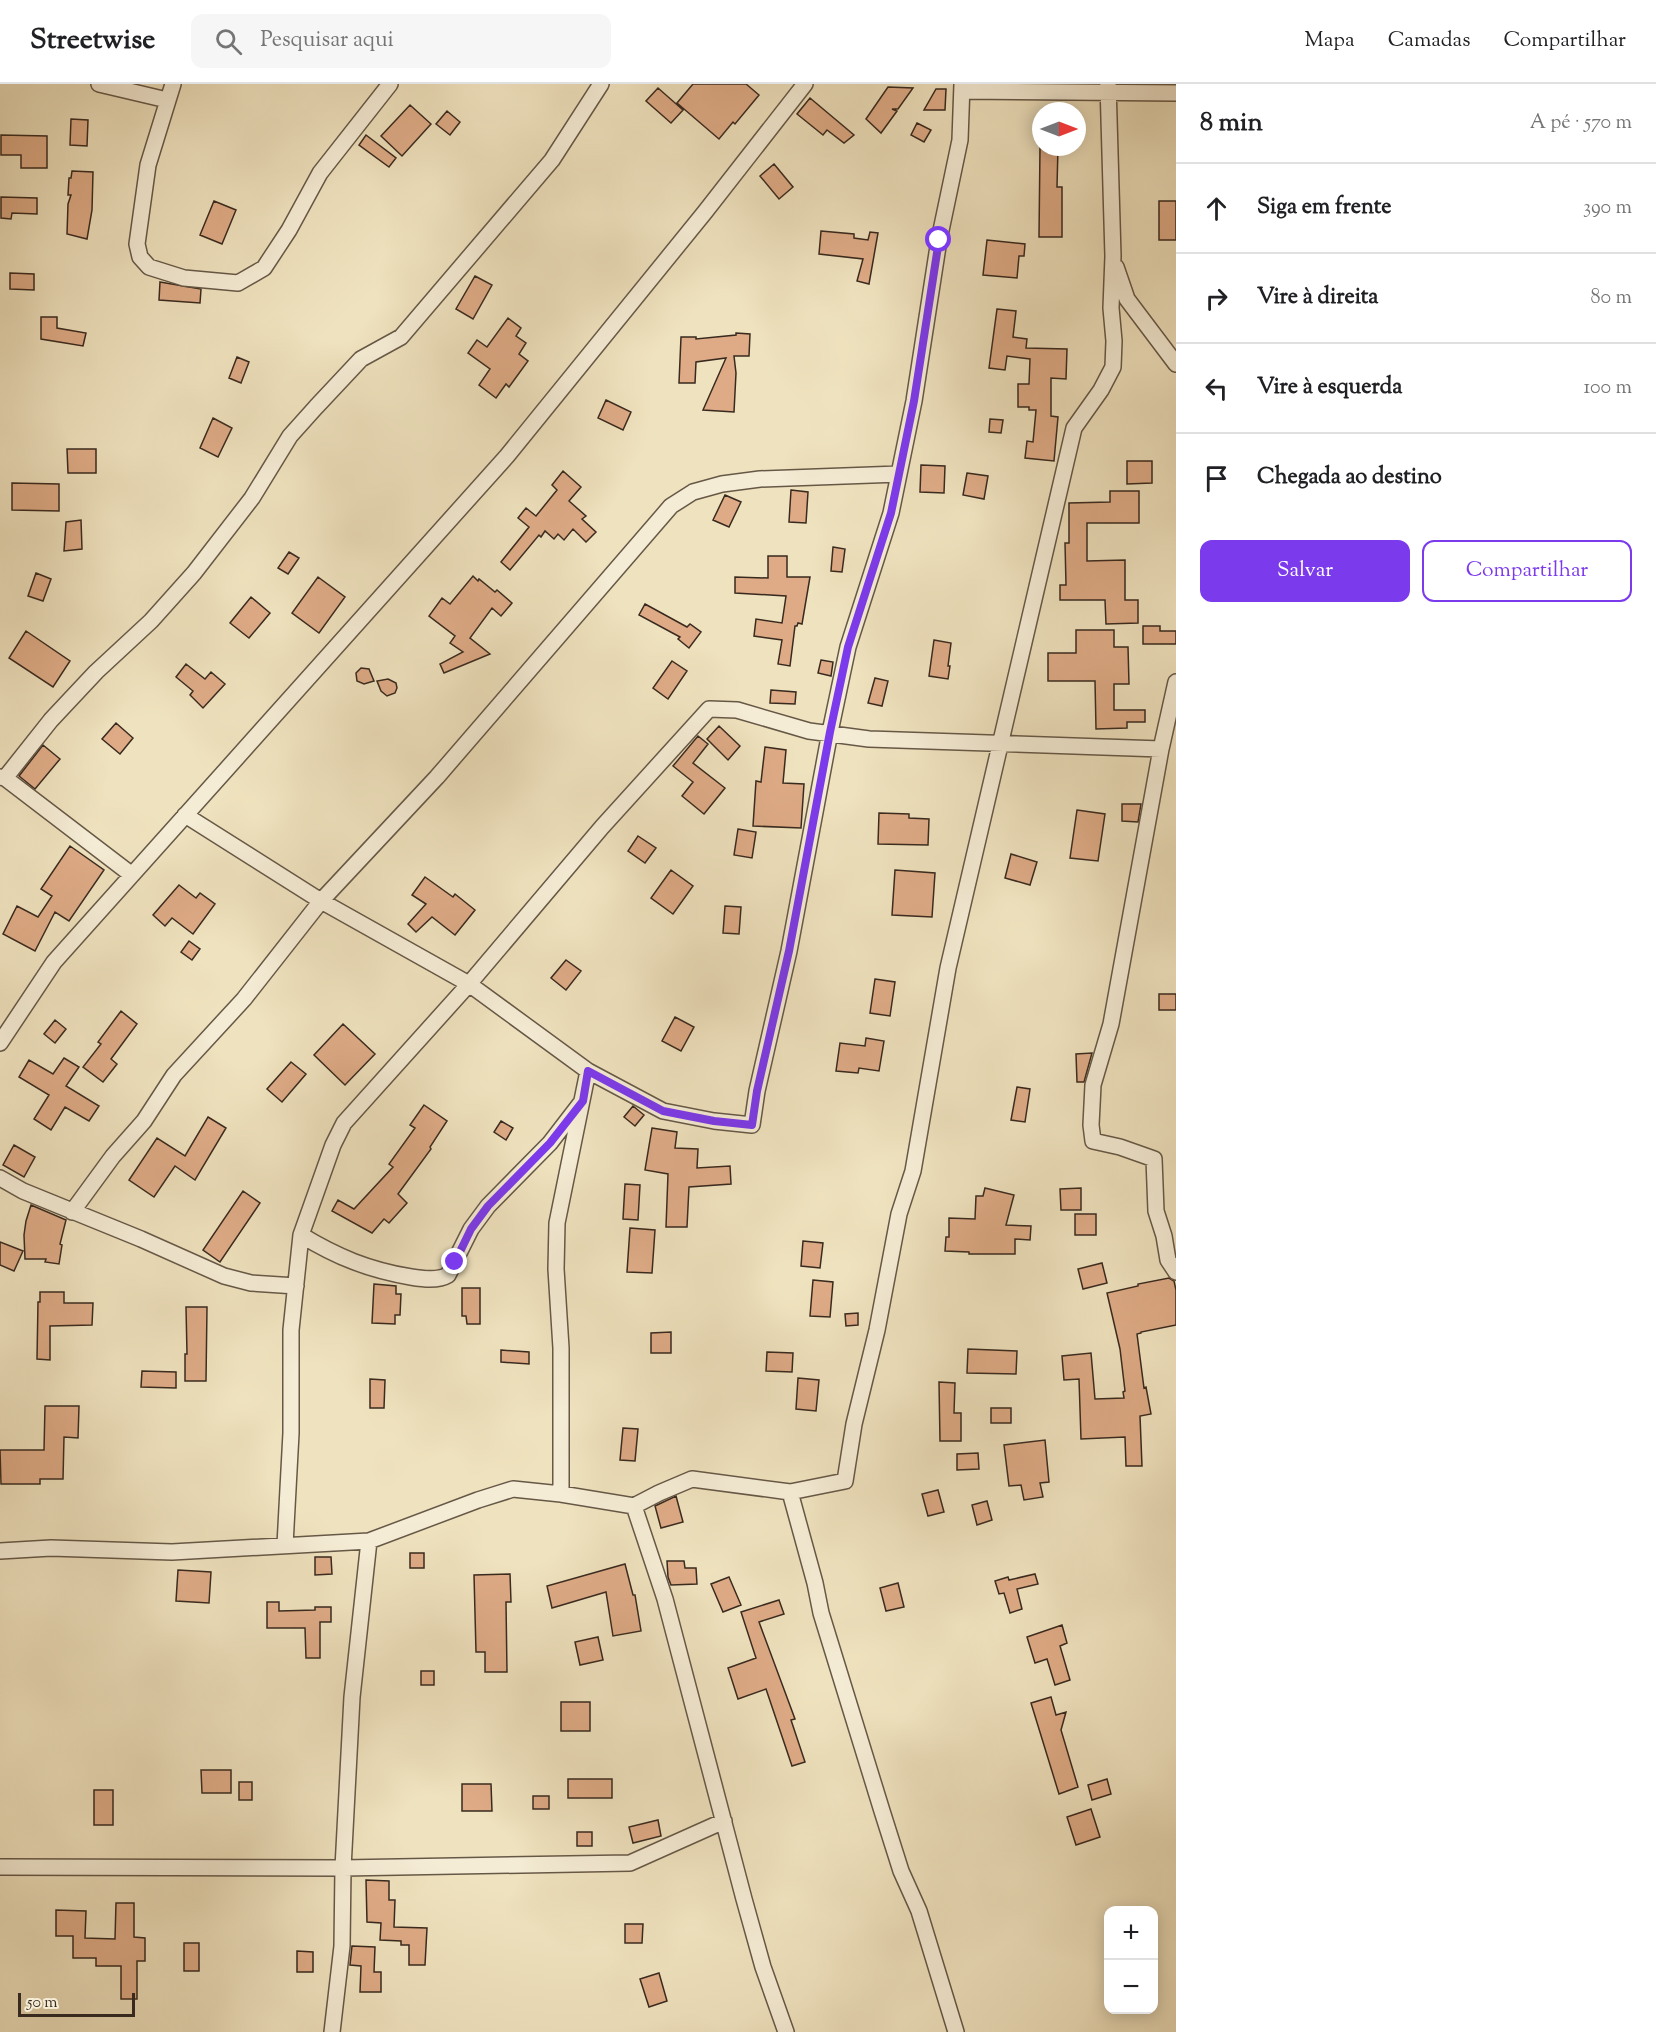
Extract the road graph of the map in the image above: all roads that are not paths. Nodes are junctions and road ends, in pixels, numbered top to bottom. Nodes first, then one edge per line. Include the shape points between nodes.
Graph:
1 (99, 84) edge
2 (173, 84) edge
3 (390, 84) edge
4 (601, 84) edge
5 (805, 84) edge
6 (962, 87) edge
7 (1108, 88) edge
8 (1176, 93) edge
9 (167, 100) junction
10 (1113, 256) junction
11 (1176, 364) edge
12 (899, 474) junction
13 (1176, 682) edge
14 (830, 732) junction
15 (1002, 743) junction
16 (1161, 749) junction
17 (2, 777) edge
18 (185, 815) junction
19 (132, 875) junction
20 (321, 901) junction
21 (469, 984) junction
22 (0, 1043) edge
23 (588, 1071) junction
24 (583, 1101) junction
25 (0, 1178) edge
26 (72, 1212) junction
27 (301, 1234) junction
28 (1176, 1272) edge
29 (296, 1286) junction
30 (790, 1492) junction
31 (561, 1494) junction
32 (634, 1506) junction
33 (369, 1541) junction
34 (285, 1545) junction
35 (0, 1551) edge
36 (724, 1821) junction
37 (0, 1867) edge
38 (343, 1869) junction
39 (332, 2032) edge
40 (786, 2032) edge
41 (956, 2032) edge

1 - 9 street
2 - 9 street
3 - 9 street via 320,173 264,268 238,283 184,278 149,267 140,257 137,243 148,165
4 - 17 street via 552,160 446,285 400,337 361,359 316,406 290,436 252,498 194,573 152,621 96,672
5 - 18 street via 507,456
6 - 7 street
6 - 12 street via 960,140
7 - 8 street
7 - 10 street
10 - 11 street via 1127,299
10 - 15 street via 1113,367 1074,428
12 - 14 street via 891,513 848,647
12 - 20 street via 722,484 693,492 671,507 437,777
13 - 16 street
14 - 15 street via 869,739
14 - 21 street via 809,731 737,710 709,709 602,827
14 - 23 street via 752,1125 663,1111
15 - 16 street
15 - 30 street via 948,968 913,1172 899,1214 854,1424 846,1481
16 - 28 street via 1111,1024 1093,1085 1091,1125 1093,1141 1154,1159 1156,1211 1168,1260
17 - 19 street
18 - 19 street
18 - 20 street
19 - 22 street via 54,962
20 - 21 street
20 - 26 street via 244,999 174,1075 144,1122
21 - 23 street
21 - 27 street via 344,1123
23 - 24 street
24 - 27 street via 550,1143 488,1206 471,1229 448,1275 442,1278 372,1269 324,1249
24 - 31 street via 557,1223
25 - 26 street
26 - 29 street via 224,1276 251,1283
27 - 29 street
29 - 34 street
30 - 32 street via 692,1479
30 - 41 street via 821,1613 875,1789 901,1871 919,1911
31 - 32 street
31 - 33 street via 513,1489
32 - 36 street via 665,1599
33 - 34 street
33 - 38 street via 352,1697
34 - 35 street via 172,1552 51,1548
36 - 38 street via 630,1863
36 - 40 street via 763,1967
37 - 38 street
38 - 39 street via 342,1946

